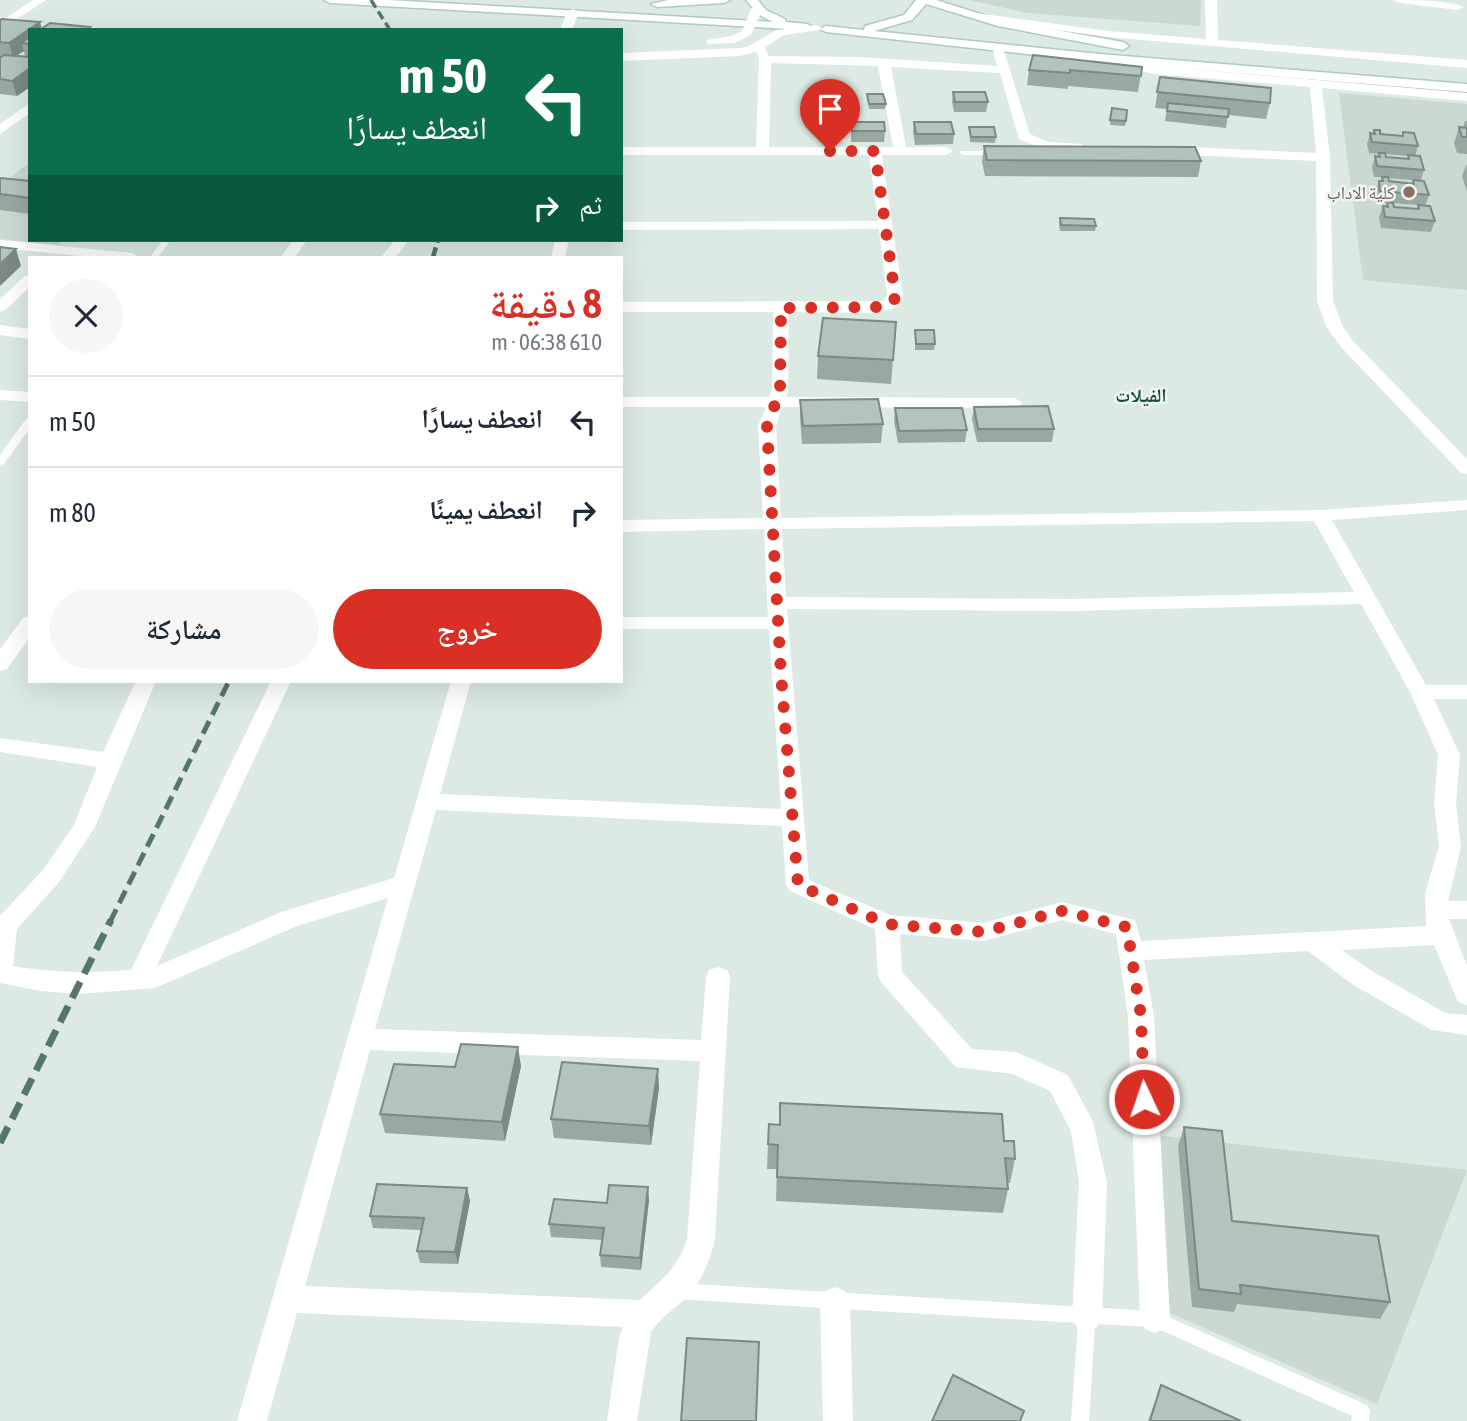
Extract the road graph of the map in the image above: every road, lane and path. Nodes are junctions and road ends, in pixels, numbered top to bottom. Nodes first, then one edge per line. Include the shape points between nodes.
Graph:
1 (40, 0) edge
2 (330, 0) edge
3 (724, 0) edge
4 (923, 0) edge
5 (1211, 0) edge
6 (1400, 0) edge
7 (650, 4) dead end
8 (755, 4) edge
9 (1458, 7) dead end
10 (573, 12) junction
11 (976, 16) junction
12 (2, 26) edge
13 (28, 26) edge
14 (567, 28) edge
15 (751, 28) junction
16 (816, 28) junction
17 (1212, 41) junction
18 (758, 45) junction
19 (998, 47) junction
20 (623, 49) edge
21 (623, 57) edge
22 (1467, 57) edge
23 (1100, 58) junction
24 (765, 59) junction
25 (884, 63) junction
26 (1467, 64) edge
27 (1005, 70) junction
28 (1467, 76) edge
29 (1316, 86) junction
30 (1467, 88) edge
31 (1467, 97) edge
32 (28, 109) edge
33 (0, 131) edge
34 (20, 131) dead end
35 (1057, 147) junction
36 (1097, 148) edge
37 (1151, 150) edge
38 (623, 151) edge
39 (762, 151) junction
40 (875, 151) junction
41 (900, 151) junction
42 (946, 151) dead end
43 (964, 153) dead end
44 (1002, 153) edge
45 (1040, 153) edge
46 (1324, 157) junction
47 (885, 225) junction
48 (623, 226) edge
49 (165, 242) edge
50 (399, 242) edge
51 (0, 244) edge
52 (62, 249) edge
53 (123, 256) edge
54 (155, 256) edge
55 (389, 256) edge
56 (28, 281) edge
57 (0, 307) edge
58 (623, 307) edge
59 (781, 308) junction
60 (0, 330) edge
61 (28, 334) edge
62 (0, 395) edge
63 (28, 397) edge
64 (623, 402) edge
65 (776, 402) junction
66 (1015, 403) edge
67 (28, 424) edge
68 (0, 462) edge
69 (1467, 470) edge
70 (1467, 505) edge
71 (1320, 515) junction
72 (773, 525) junction
73 (623, 526) edge
74 (1366, 598) junction
75 (777, 603) junction
76 (623, 623) edge
77 (778, 623) junction
78 (28, 627) edge
79 (0, 664) edge
80 (145, 683) edge
81 (280, 683) edge
82 (460, 683) edge
83 (1420, 692) junction
84 (1467, 692) edge
85 (0, 745) edge
86 (110, 761) junction
87 (428, 802) junction
88 (793, 818) junction
89 (404, 884) junction
90 (1436, 910) junction
91 (1467, 910) edge
92 (887, 924) junction
93 (1441, 935) junction
94 (1313, 942) junction
95 (1131, 951) junction
96 (0, 971) edge
97 (718, 977) dead end
98 (139, 979) junction
99 (1467, 995) edge
100 (1467, 1025) edge
101 (359, 1039) junction
102 (713, 1051) junction
103 (672, 1291) junction
104 (286, 1299) junction
105 (835, 1301) junction
106 (644, 1314) junction
107 (1087, 1317) junction
108 (1155, 1319) junction
109 (252, 1421) edge
110 (622, 1421) edge
111 (838, 1421) edge
112 (1080, 1421) edge
113 (1360, 1421) edge

1 - 12 street
2 - 10 street
3 - 7 street
4 - 11 street
4 - 16 street via 916,12 895,22 863,29
5 - 17 street
6 - 9 street
8 - 15 street
8 - 16 street via 775,19
10 - 14 street
10 - 15 street
11 - 17 street via 1074,30
11 - 28 street via 1037,32 1124,46
12 - 13 street
15 - 16 street
15 - 18 street
15 - 20 street via 725,41
16 - 18 street via 787,30
16 - 19 street
17 - 22 street
17 - 26 street
18 - 21 street via 740,52
18 - 24 street
19 - 23 street
19 - 27 street
23 - 29 street via 1154,70
23 - 30 street
24 - 25 street
24 - 39 street
25 - 27 street
25 - 41 street
27 - 35 street via 1024,136
29 - 31 street
29 - 46 street
32 - 33 street
33 - 34 street
35 - 36 street
35 - 45 lane
37 - 46 street
38 - 39 street
39 - 40 street
40 - 41 street
40 - 47 street
41 - 42 street
43 - 44 lane
46 - 69 street via 1328,313 1347,344
47 - 48 street
47 - 59 street via 895,296 890,304
49 - 54 lane
50 - 55 street
51 - 52 street
52 - 53 street
56 - 57 street
58 - 59 street
59 - 65 street
60 - 61 street
62 - 63 street
64 - 65 street
65 - 66 street
65 - 72 street via 767,426
67 - 68 lane
70 - 71 street
71 - 72 street
71 - 74 street
72 - 73 street
72 - 75 street
74 - 75 street via 1070,605
74 - 83 street
75 - 77 street
76 - 77 street
77 - 88 street
78 - 79 street
80 - 86 street
81 - 98 street
82 - 87 street
83 - 84 street
83 - 90 street via 1449,755 1445,803 1450,847
85 - 86 street
86 - 96 street via 84,827 51,876 5,926
87 - 88 street
87 - 89 street
88 - 92 street via 798,885
89 - 98 street via 289,919 155,978
89 - 101 street
90 - 91 street
90 - 93 street
92 - 95 street via 983,932 1062,911 1127,927
92 - 107 street via 890,975 965,1059 1016,1063 1059,1083 1084,1130 1093,1182
93 - 94 street
93 - 99 street
94 - 95 street
94 - 100 street via 1361,977 1441,1023
95 - 108 street via 1141,1016
96 - 98 street via 78,985
97 - 102 street
101 - 102 street
101 - 104 street
102 - 103 street via 701,1239 691,1267
103 - 105 lane
103 - 106 street
104 - 106 street
104 - 109 street
105 - 107 lane
105 - 111 street
106 - 110 street via 634,1338
107 - 108 lane
107 - 112 lane
108 - 113 lane via 1361,1411

